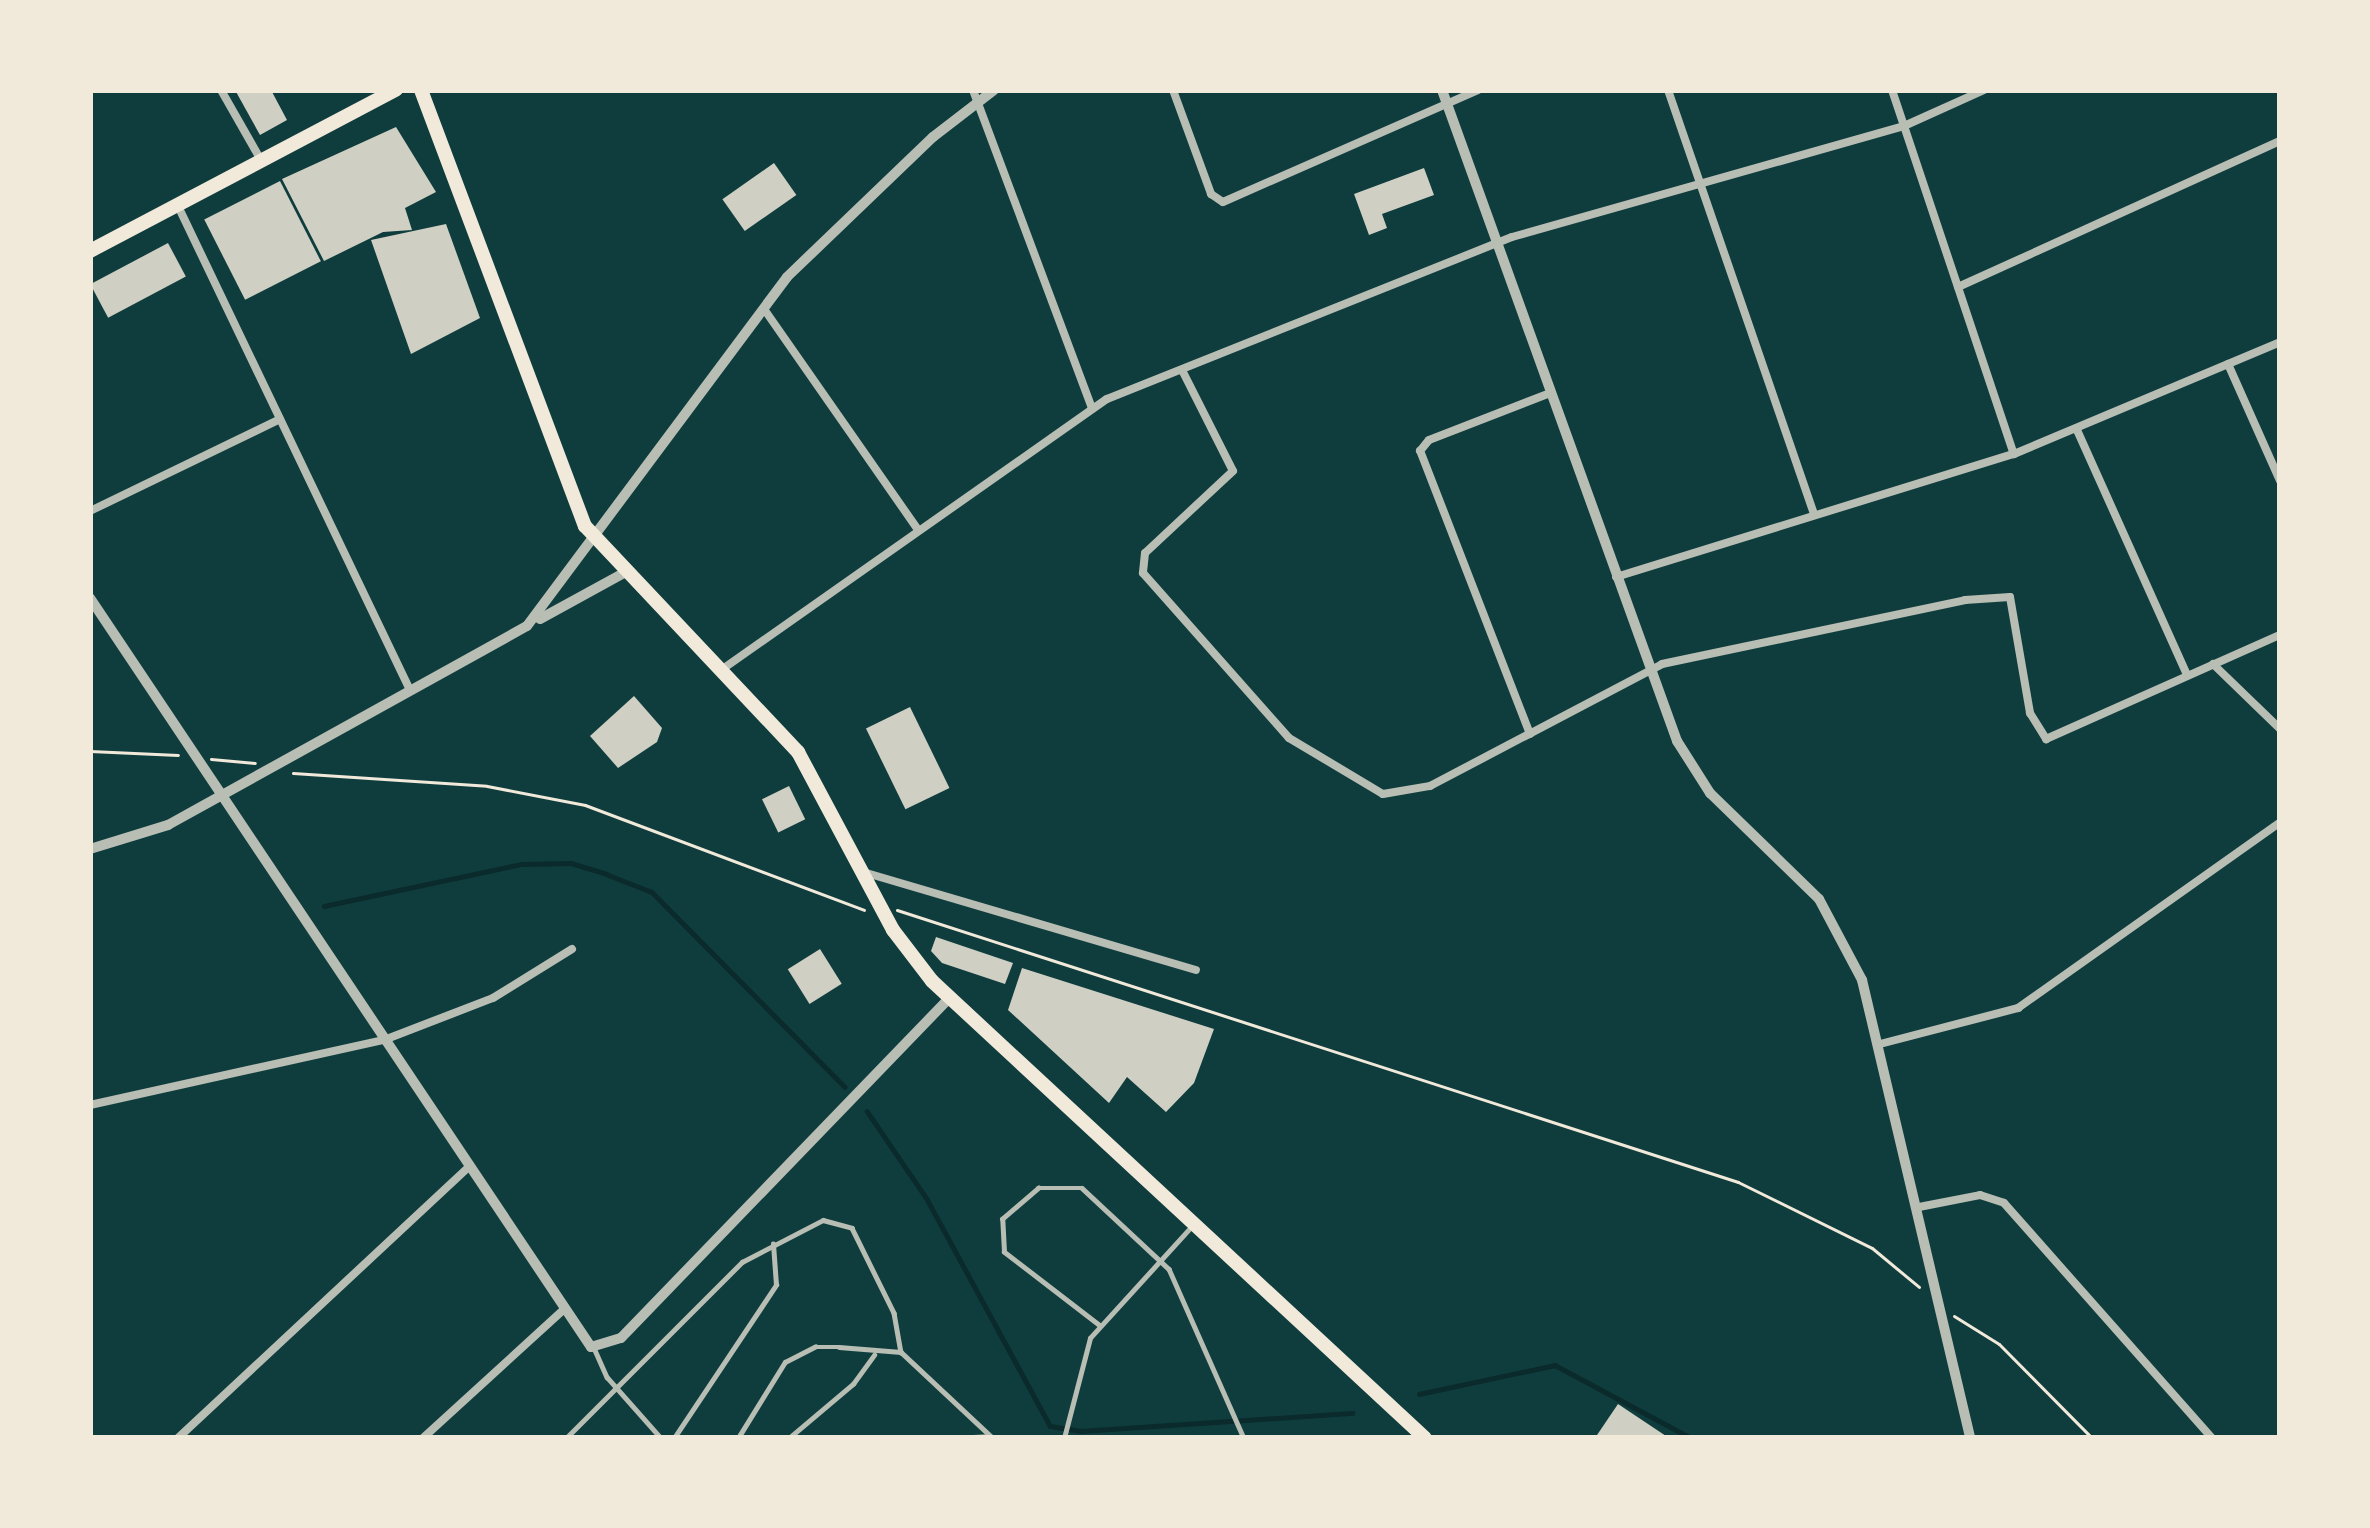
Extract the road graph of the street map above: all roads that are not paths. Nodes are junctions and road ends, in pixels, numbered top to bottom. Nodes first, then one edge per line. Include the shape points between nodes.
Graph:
1 (221, 90) edge
2 (396, 90) edge
3 (421, 90) edge
4 (994, 90) edge
5 (1173, 90) edge
6 (1478, 90) edge
7 (1668, 90) edge
8 (1892, 90) edge
9 (1984, 90) edge
10 (975, 95) edge
11 (1444, 95) edge
12 (1904, 126) junction
13 (2280, 141) edge
14 (262, 161) junction
15 (1699, 181) junction
16 (178, 206) junction
17 (1496, 243) junction
18 (90, 250) edge
19 (1958, 287) junction
20 (764, 309) junction
21 (2280, 342) edge
22 (2228, 364) junction
23 (1183, 370) junction
24 (1550, 393) junction
25 (1091, 408) junction
26 (280, 418) junction
27 (2077, 430) junction
28 (2014, 454) junction
29 (2280, 481) edge
30 (90, 511) edge
31 (1814, 515) junction
32 (918, 530) junction
33 (595, 539) junction
34 (626, 572) junction
35 (1616, 577) junction
36 (90, 598) edge
37 (526, 626) junction
38 (2280, 635) edge
39 (2213, 664) junction
40 (724, 668) junction
41 (1648, 669) junction
42 (2187, 674) junction
43 (411, 692) junction
44 (2280, 729) edge
45 (1530, 734) junction
46 (221, 795) junction
47 (2280, 824) edge
48 (90, 849) edge
49 (862, 872) junction
50 (572, 949) dead end
51 (1196, 970) dead end
52 (949, 998) junction
53 (384, 1040) junction
54 (1880, 1044) junction
55 (90, 1105) edge
56 (469, 1167) junction
57 (1919, 1207) junction
58 (1193, 1225) junction
59 (773, 1244) junction
60 (1160, 1260) junction
61 (562, 1311) junction
62 (1100, 1326) junction
63 (594, 1348) junction
64 (901, 1352) junction
65 (875, 1353) junction
66 (616, 1390) junction
67 (992, 1437) edge
68 (178, 1438) edge
69 (423, 1438) edge
70 (566, 1438) edge
71 (661, 1438) edge
72 (674, 1438) edge
73 (738, 1438) edge
74 (789, 1438) edge
75 (953, 1438) edge
76 (1064, 1438) edge
77 (1244, 1438) edge
78 (1425, 1438) edge
79 (1970, 1438) edge
80 (2212, 1438) edge

1 - 14 street
2 - 14 main road
3 - 33 main road via 562,481
4 - 10 street
5 - 11 street via 1211,194 1223,202
6 - 11 street
7 - 15 street
8 - 12 street
9 - 12 street
10 - 20 street via 854,208
10 - 25 street
11 - 17 street
12 - 15 street
12 - 19 street
13 - 19 street
14 - 16 main road
15 - 17 street
15 - 31 street
16 - 18 main road
16 - 26 street
17 - 23 street
17 - 24 street
19 - 28 street
20 - 32 street
20 - 33 street
21 - 22 street
22 - 27 street
22 - 29 street
23 - 25 street
23 - 45 street via 1233,471 1145,553 1142,570 1274,724 1320,763 1391,795 1430,786
24 - 35 street
24 - 45 street via 1429,440 1420,451
25 - 32 street
26 - 30 street
26 - 43 street
27 - 28 street
27 - 42 street
28 - 31 street
31 - 35 street
32 - 40 street
33 - 34 main road
33 - 37 street
34 - 37 street
34 - 40 main road
35 - 41 street
36 - 46 street
37 - 43 street
38 - 39 street
39 - 42 street
39 - 44 street
40 - 49 main road via 804,760
41 - 42 street via 1883,615 2009,596 2030,712 2043,739
41 - 45 street
41 - 54 street via 1701,781 1798,874 1838,929
43 - 46 street
46 - 48 street via 144,836
46 - 53 street
47 - 54 street via 2024,1004
49 - 51 street
49 - 52 main road via 908,953
50 - 53 street via 493,998
52 - 58 main road
52 - 63 street via 621,1338
53 - 55 street
53 - 56 street
54 - 57 street
56 - 61 street
56 - 68 street
57 - 79 street
57 - 80 street via 1980,1195 2004,1204
58 - 60 lane
58 - 78 main road
59 - 64 lane via 823,1220 852,1228 894,1313
59 - 66 lane via 742,1262
59 - 72 lane via 776,1285
60 - 62 lane
60 - 62 lane via 1072,1184 1037,1188 1009,1209 999,1238 1009,1258
60 - 77 lane
61 - 63 street
61 - 69 street
62 - 76 lane
63 - 66 lane
64 - 65 lane
64 - 67 lane
65 - 73 lane via 814,1347 785,1362
65 - 74 lane via 853,1384
66 - 70 lane
66 - 71 lane
67 - 75 lane

